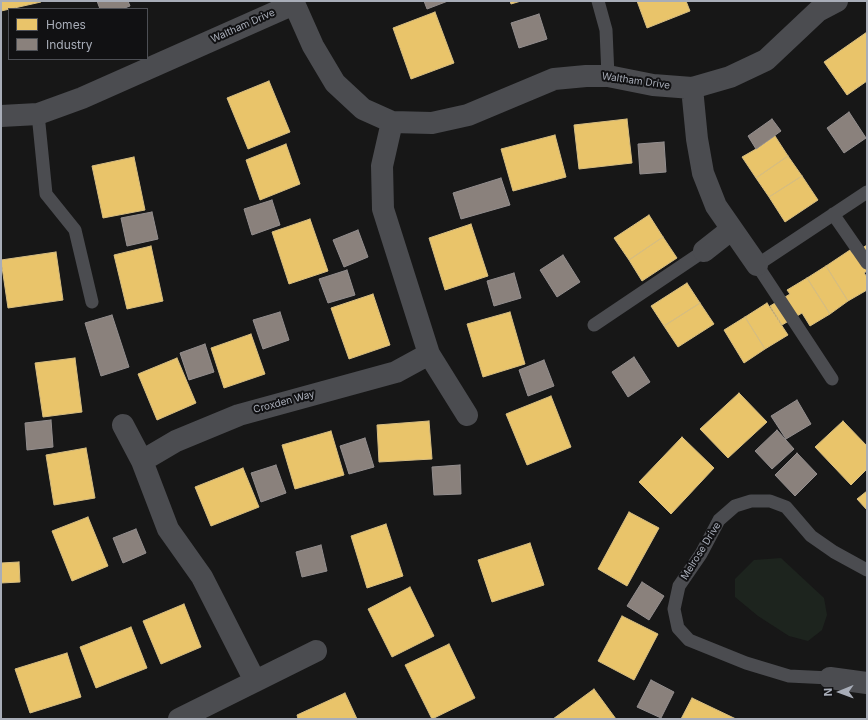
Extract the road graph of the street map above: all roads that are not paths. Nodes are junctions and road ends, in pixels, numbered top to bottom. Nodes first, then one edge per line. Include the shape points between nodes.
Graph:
1 (598, 1) edge
2 (837, 1) edge
3 (294, 2) edge
4 (608, 76) junction
5 (692, 88) junction
6 (38, 114) junction
7 (1, 116) edge
8 (392, 122) junction
9 (867, 192) edge
10 (833, 214) junction
11 (732, 229) junction
12 (704, 251) joint
13 (867, 263) edge
14 (757, 265) junction
15 (92, 302) dead end
16 (594, 325) dead end
17 (429, 354) junction
18 (832, 379) dead end
19 (467, 415) dead end
20 (123, 425) dead end
21 (142, 461) junction
22 (867, 570) edge
23 (316, 651) dead end
24 (830, 678) joint
25 (255, 681) junction
26 (867, 682) edge
27 (179, 719) edge

1 - 4 lane via 606,30
2 - 5 street, Waltham Drive via 818,11 766,60 730,77
3 - 6 street, Waltham Drive via 82,98
3 - 8 street, Waltham Drive via 313,46 335,82 363,109
4 - 5 street, Waltham Drive via 653,85
4 - 8 street, Waltham Drive via 554,79 468,115 432,124
5 - 11 street via 697,139 704,173 716,206
6 - 7 street, Waltham Drive
6 - 15 lane via 46,194 75,230
8 - 17 street via 382,166 383,208
9 - 10 lane
10 - 13 lane
10 - 14 lane
11 - 12 street
11 - 14 street
12 - 16 lane
14 - 18 lane
17 - 19 street
17 - 21 street, Croxden Way via 396,372 238,415 176,441
20 - 21 street
21 - 25 street via 168,529 202,577
22 - 24 lane, Melrose Drive via 811,536 786,507 770,501 751,501 735,506 719,520 701,554 678,586 674,609 678,628 689,640 746,663 788,676
23 - 25 street
24 - 26 street, Melrose Drive
25 - 27 street

